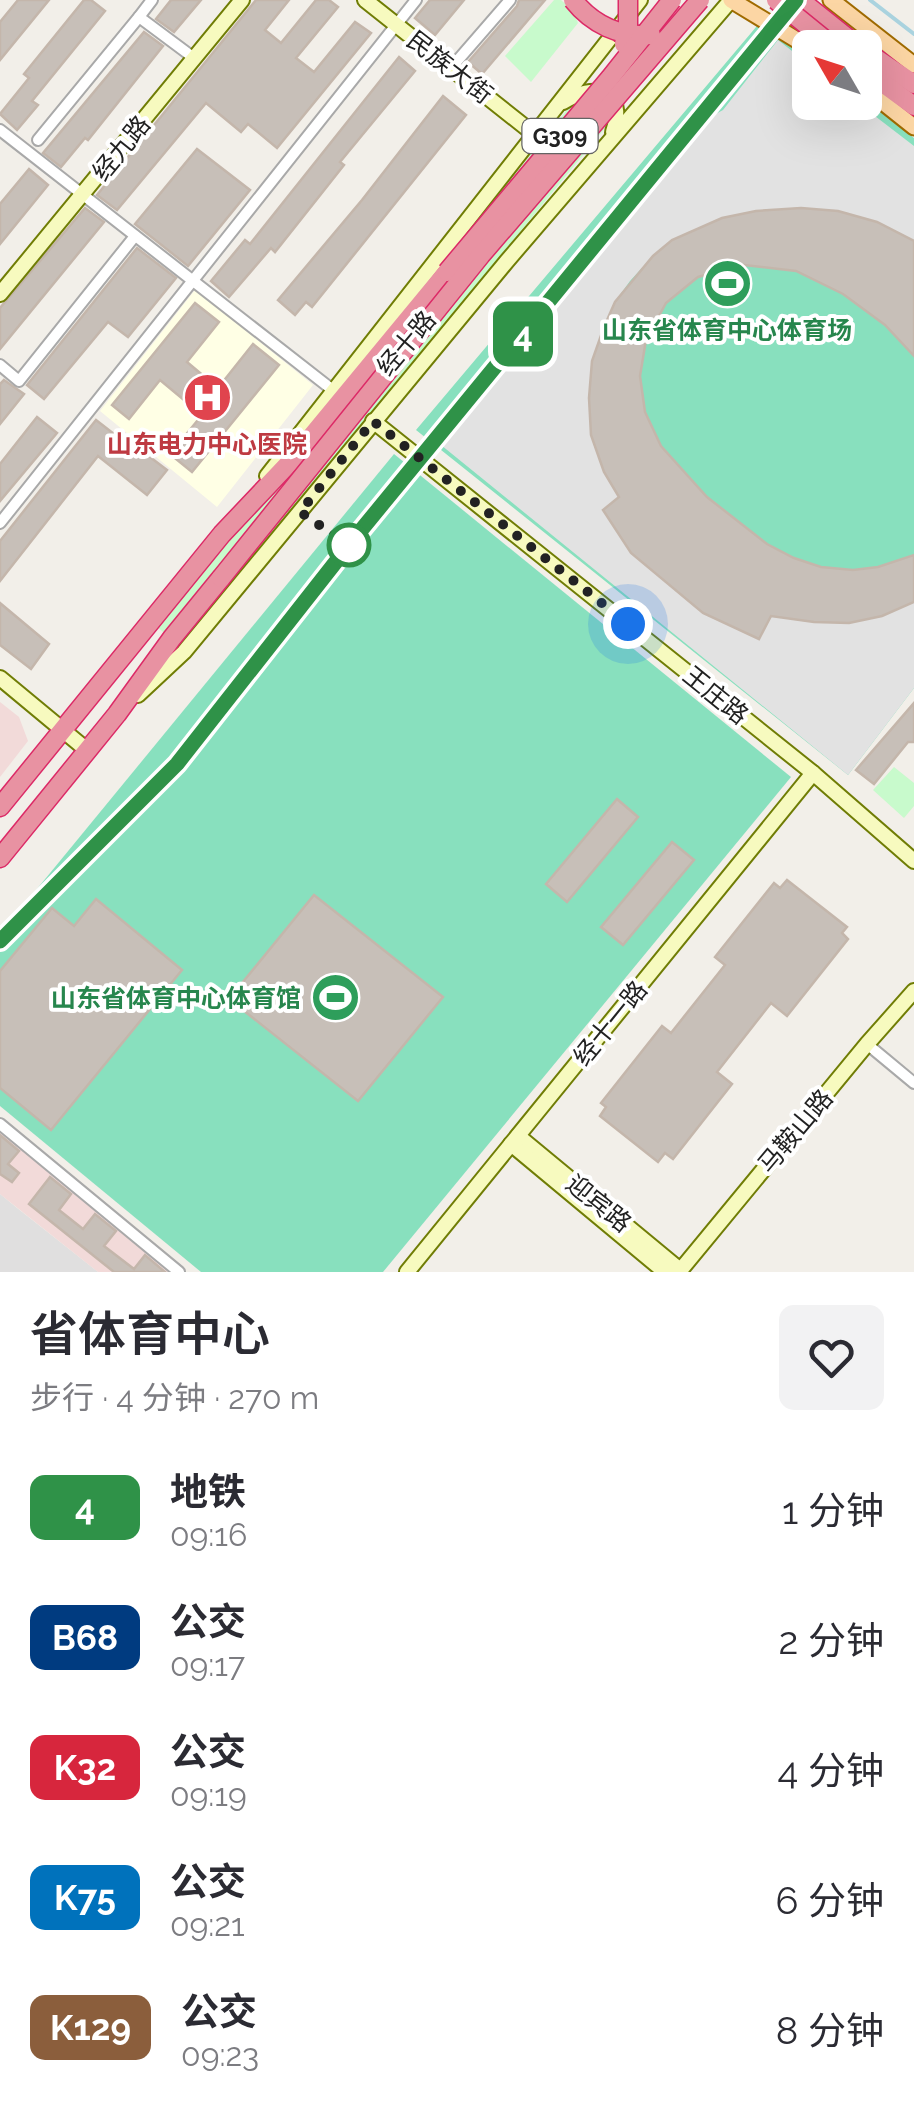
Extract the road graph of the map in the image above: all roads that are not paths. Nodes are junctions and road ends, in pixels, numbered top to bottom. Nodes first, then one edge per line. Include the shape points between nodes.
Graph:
1 (152, 0) edge
2 (242, 0) edge
3 (365, 0) edge
4 (416, 0) edge
5 (510, 0) edge
6 (573, 0) edge
7 (628, 0) edge
8 (640, 0) edge
9 (672, 0) edge
10 (731, 0) edge
11 (776, 0) edge
12 (800, 0) edge
13 (831, 0) edge
14 (695, 6) edge
15 (139, 16) junction
16 (396, 24) junction
17 (813, 30) edge
18 (838, 30) edge
19 (792, 37) edge
20 (194, 58) junction
21 (882, 62) edge
22 (914, 65) edge
23 (451, 68) junction
24 (610, 78) junction
25 (882, 82) edge
26 (914, 84) edge
27 (882, 102) edge
28 (556, 106) junction
29 (914, 106) edge
30 (914, 127) edge
31 (0, 130) edge
32 (534, 134) junction
33 (38, 140) dead end
34 (606, 146) junction
35 (83, 194) junction
36 (136, 236) junction
37 (192, 281) junction
38 (0, 294) edge
39 (0, 365) edge
40 (334, 391) junction
41 (373, 421) junction
42 (0, 522) edge
43 (222, 534) junction
44 (0, 678) edge
45 (117, 714) junction
46 (62, 729) junction
47 (88, 751) junction
48 (814, 773) junction
49 (0, 807) edge
50 (0, 858) edge
51 (914, 861) edge
52 (914, 991) edge
53 (867, 1044) junction
54 (914, 1084) edge
55 (0, 1124) edge
56 (514, 1140) junction
57 (675, 1271) edge
58 (179, 1272) edge
59 (407, 1272) edge

1 - 15 street
2 - 20 main road, 经九路
3 - 16 main road, 民族大街
4 - 16 street
5 - 23 street
6 - 14 highway, bridge via 598,24 643,36 676,25
7 - 24 highway, bridge via 622,53
8 - 28 main road, 经十路
9 - 24 highway, 经十路 / G309, bridge
10 - 19 main road
10 - 34 main road, 经十路
11 - 17 highway, bridge
12 - 18 highway
13 - 22 main road
14 - 45 highway, 经十路 / G309, bridge via 482,255
15 - 20 street
15 - 33 street
16 - 23 main road, 民族大街
16 - 37 street
20 - 35 main road, 经九路
21 - 26 highway
23 - 32 main road, 民族大街
24 - 43 highway, 经十路 / G309, bridge via 291,462
25 - 29 highway
27 - 30 main road
28 - 32 main road, 经十路
28 - 34 main road via 587,92 612,98 618,115
31 - 35 street
32 - 40 main road, 经十路
34 - 41 main road, 经十路
35 - 36 street
35 - 38 main road, 经九路
36 - 37 street
36 - 39 street via 19,381
37 - 40 street
37 - 42 street
40 - 43 main road, 经十路
41 - 45 main road, 经十路 via 184,652
41 - 48 main road, 王庄路
43 - 46 highway, 经十路 / G309
44 - 46 main road
45 - 47 highway, 经十路 / G309
46 - 47 main road
46 - 49 highway, 经十路 / G309
47 - 50 highway, 经十路 / G309
48 - 51 main road, 王庄路
48 - 56 main road, 经十一路
52 - 53 main road, 马鞍山路
53 - 54 street
53 - 57 main road, 马鞍山路
55 - 58 street
56 - 57 main road, 迎宾路
56 - 59 main road, 经十一路

